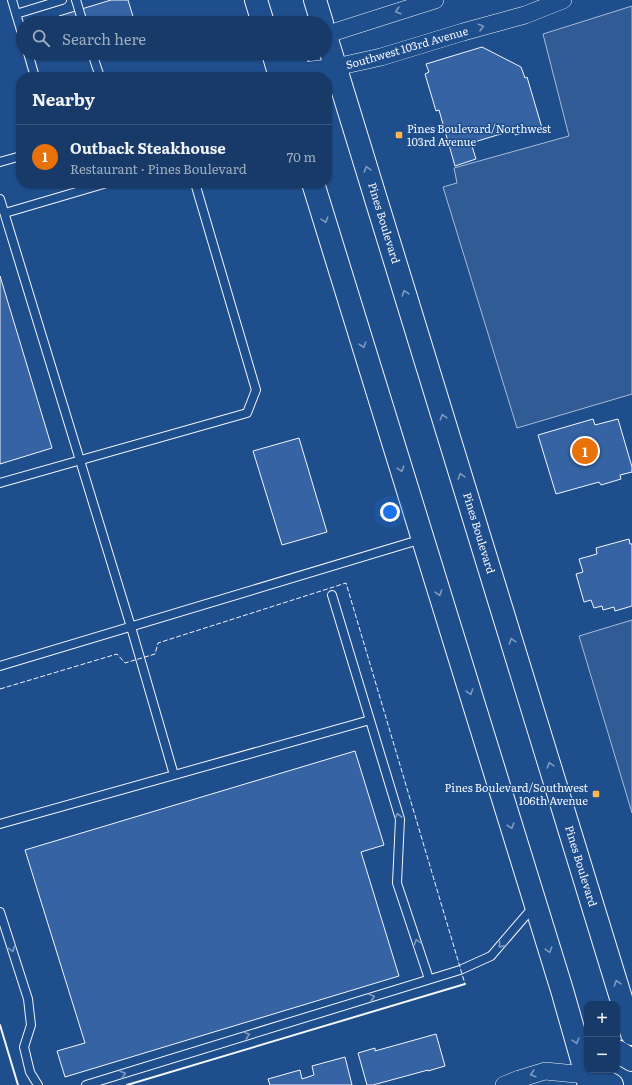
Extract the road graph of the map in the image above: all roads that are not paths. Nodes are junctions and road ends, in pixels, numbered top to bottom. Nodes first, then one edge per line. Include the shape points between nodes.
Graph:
1 (12, 0) edge
2 (62, 0) edge
3 (76, 0) edge
4 (256, 0) edge
5 (315, 0) edge
6 (436, 0) edge
7 (563, 0) edge
8 (16, 14) joint
9 (81, 16) edge
10 (262, 16) edge
11 (320, 16) edge
12 (332, 32) edge
13 (332, 55) edge
14 (30, 60) edge
15 (94, 60) edge
16 (274, 60) edge
17 (296, 60) edge
18 (336, 67) junction
19 (34, 72) edge
20 (98, 72) edge
21 (276, 72) edge
22 (282, 72) edge
23 (303, 72) edge
24 (16, 157) edge
25 (0, 162) edge
26 (90, 188) edge
27 (196, 188) edge
28 (315, 188) edge
29 (0, 199) edge
30 (5, 213) junction
31 (80, 460) junction
32 (0, 484) edge
33 (423, 539) junction
34 (332, 595) dead end
35 (131, 627) junction
36 (0, 666) edge
37 (370, 720) junction
38 (174, 775) junction
39 (0, 824) edge
40 (535, 904) junction
41 (0, 912) edge
42 (429, 979) junction
43 (562, 990) junction
44 (584, 1022) edge
45 (631, 1026) edge
46 (620, 1053) edge
47 (632, 1060) edge
48 (587, 1080) edge
49 (38, 1085) edge
50 (86, 1085) edge
51 (504, 1085) edge
52 (562, 1085) edge
53 (612, 1085) edge

1 - 8 lane
2 - 8 lane
3 - 9 lane
4 - 10 highway
5 - 11 highway
6 -> 12 street
18 -> 7 street, Southwest 103rd Avenue via 392,54 525,15
13 - 18 highway, Pines Boulevard
14 - 19 lane
15 - 20 lane
16 - 21 highway
17 - 22 street
18 - 23 street, Southwest 103rd Avenue
45 -> 18 highway, Pines Boulevard
24 - 25 lane
26 - 30 lane
27 - 31 lane via 256,390 246,413
28 -> 33 highway
29 - 30 lane
30 - 31 lane
31 - 32 lane
31 - 35 lane
33 - 35 lane
33 -> 40 highway
34 - 37 lane
35 - 36 lane
35 - 38 lane
37 - 38 lane
42 -> 37 lane via 397,883 400,819
38 - 39 lane
40 -> 42 lane via 491,956 460,970
40 -> 43 highway
41 -> 49 lane via 28,999 31,1025 24,1047 30,1072
50 -> 42 lane
43 - 44 highway
43 -> 48 highway
46 - 47 highway
48 -> 51 street via 545,1071
48 - 52 street
48 - 53 highway via 602,1079

